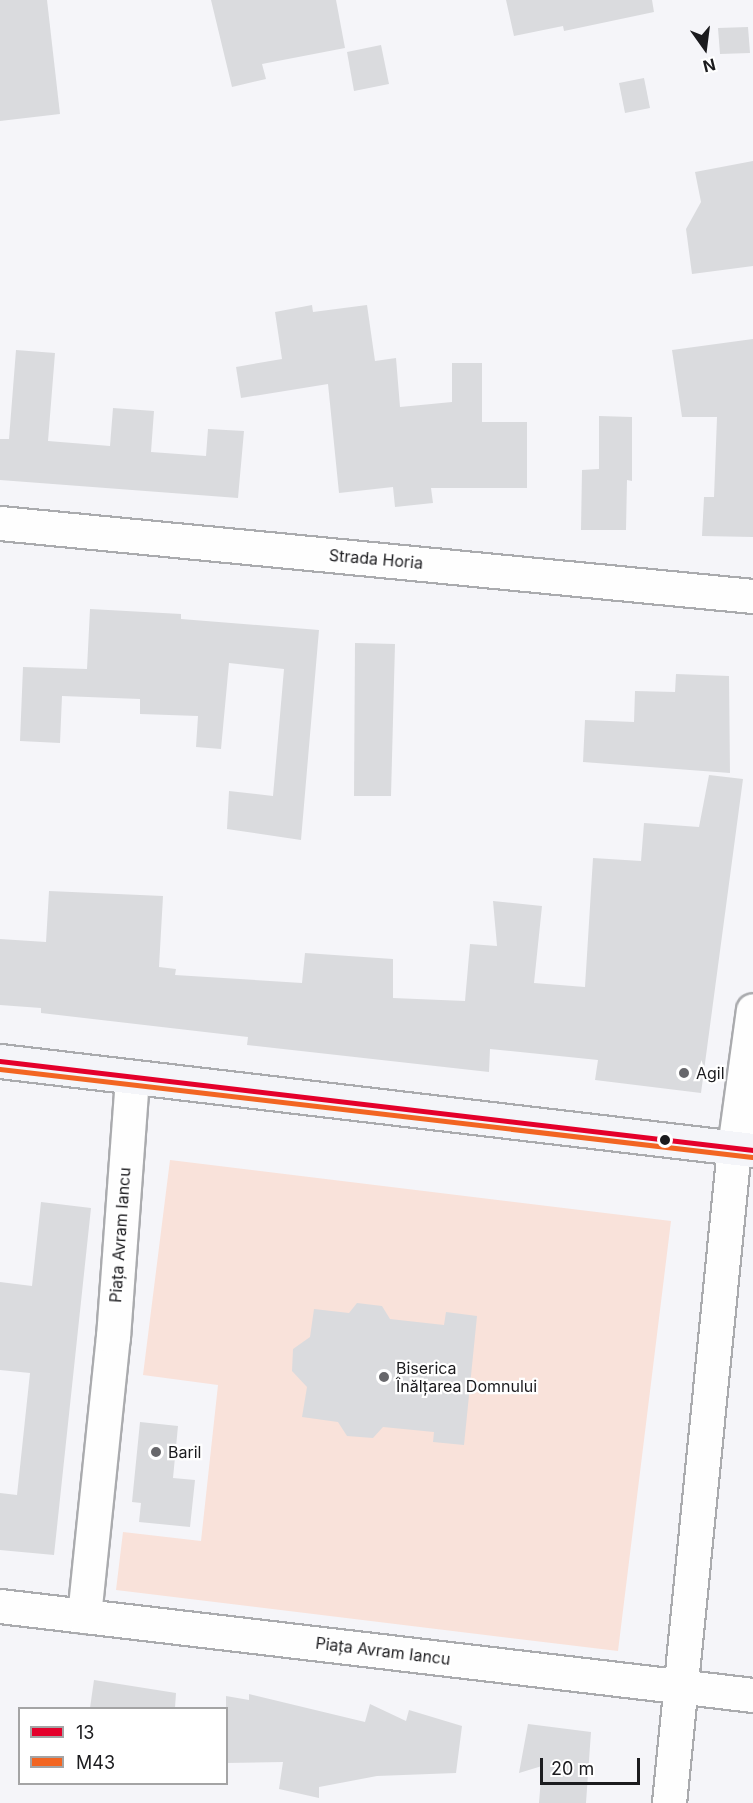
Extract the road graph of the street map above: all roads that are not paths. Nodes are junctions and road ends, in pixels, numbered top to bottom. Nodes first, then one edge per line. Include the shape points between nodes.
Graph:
1 (0, 523) edge
2 (753, 596) edge
3 (753, 1010) edge
4 (0, 1061) edge
5 (132, 1078) junction
6 (744, 1149) edge
7 (0, 1606) edge
8 (84, 1616) junction
9 (681, 1687) junction
10 (753, 1695) edge
11 (669, 1803) edge

1 - 2 street, Strada Horia
3 - 6 street
4 - 5 main road
5 - 6 main road
5 - 8 street, Piața Avram Iancu via 113,1337
6 - 9 street
7 - 8 street
8 - 9 street, Piața Avram Iancu
9 - 10 street, Piața Avram Iancu
9 - 11 street

